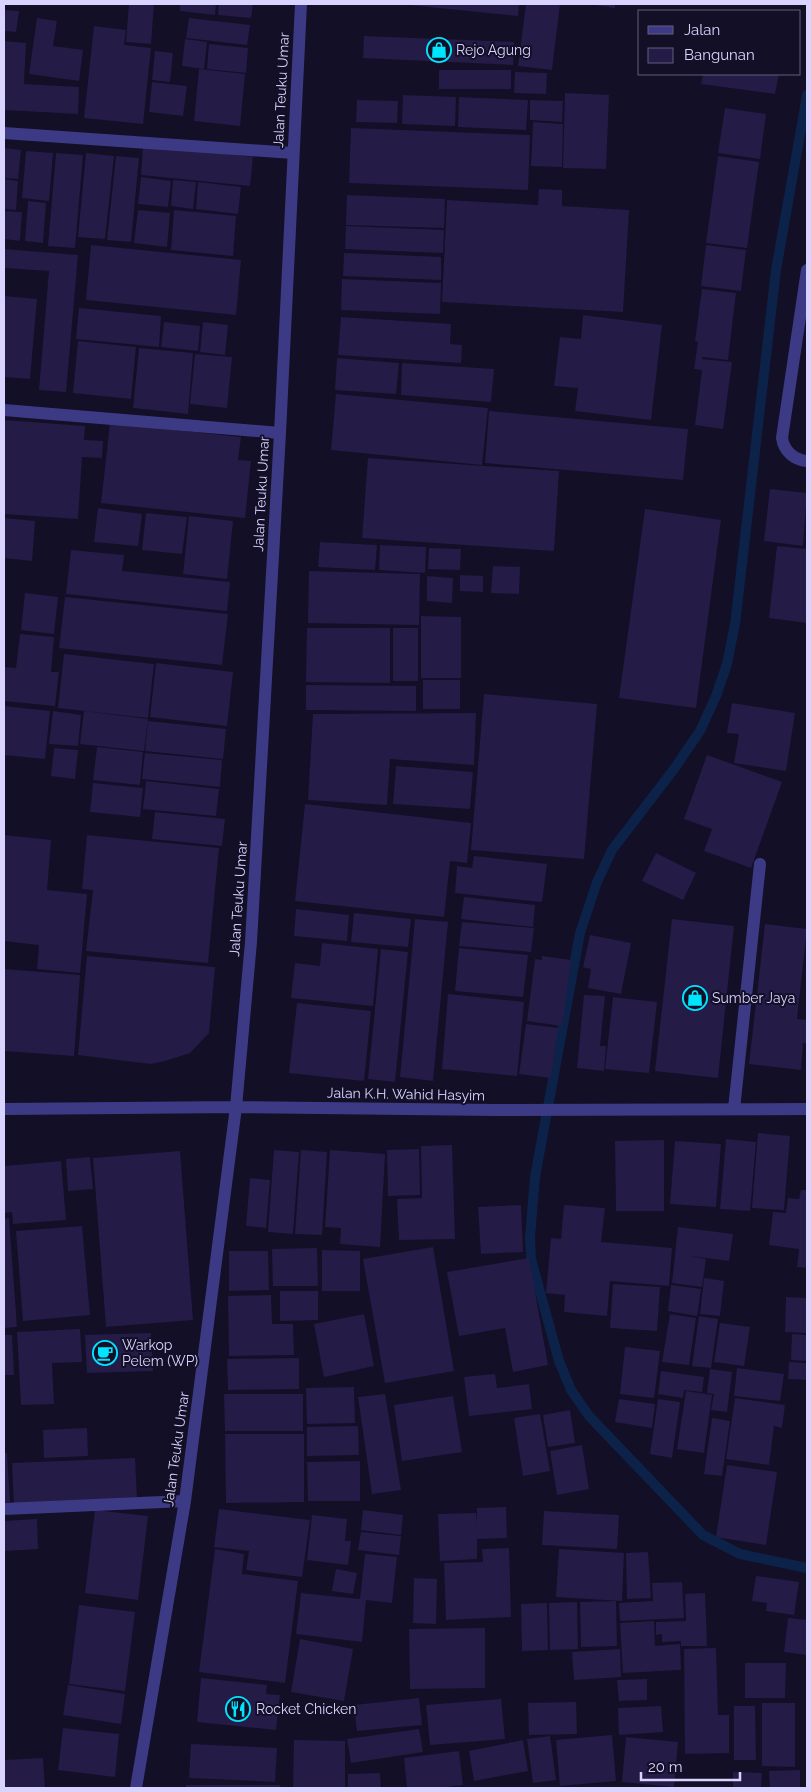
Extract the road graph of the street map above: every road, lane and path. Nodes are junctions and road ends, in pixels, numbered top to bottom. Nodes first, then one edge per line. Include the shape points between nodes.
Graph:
1 (301, 4) edge
2 (4, 133) edge
3 (293, 154) junction
4 (807, 270) edge
5 (4, 410) edge
6 (280, 433) junction
7 (807, 461) edge
8 (760, 864) dead end
9 (236, 1107) junction
10 (4, 1109) edge
11 (734, 1109) junction
12 (807, 1109) edge
13 (185, 1502) junction
14 (4, 1509) edge
15 (136, 1788) edge

1 - 3 street, Jalan Teuku Umar
2 - 3 street
3 - 6 street, Jalan Teuku Umar
4 - 7 street via 782,438 787,452 794,458
5 - 6 street
6 - 9 street, Jalan Teuku Umar via 252,942
8 - 11 street
9 - 10 street, Jalan K.H. Wahid Hasyim
9 - 11 street, Jalan K.H. Wahid Hasyim
9 - 13 street, Jalan Teuku Umar
11 - 12 street, Jalan K.H. Wahid Hasyim
13 - 14 street
13 - 15 street, Jalan Teuku Umar

